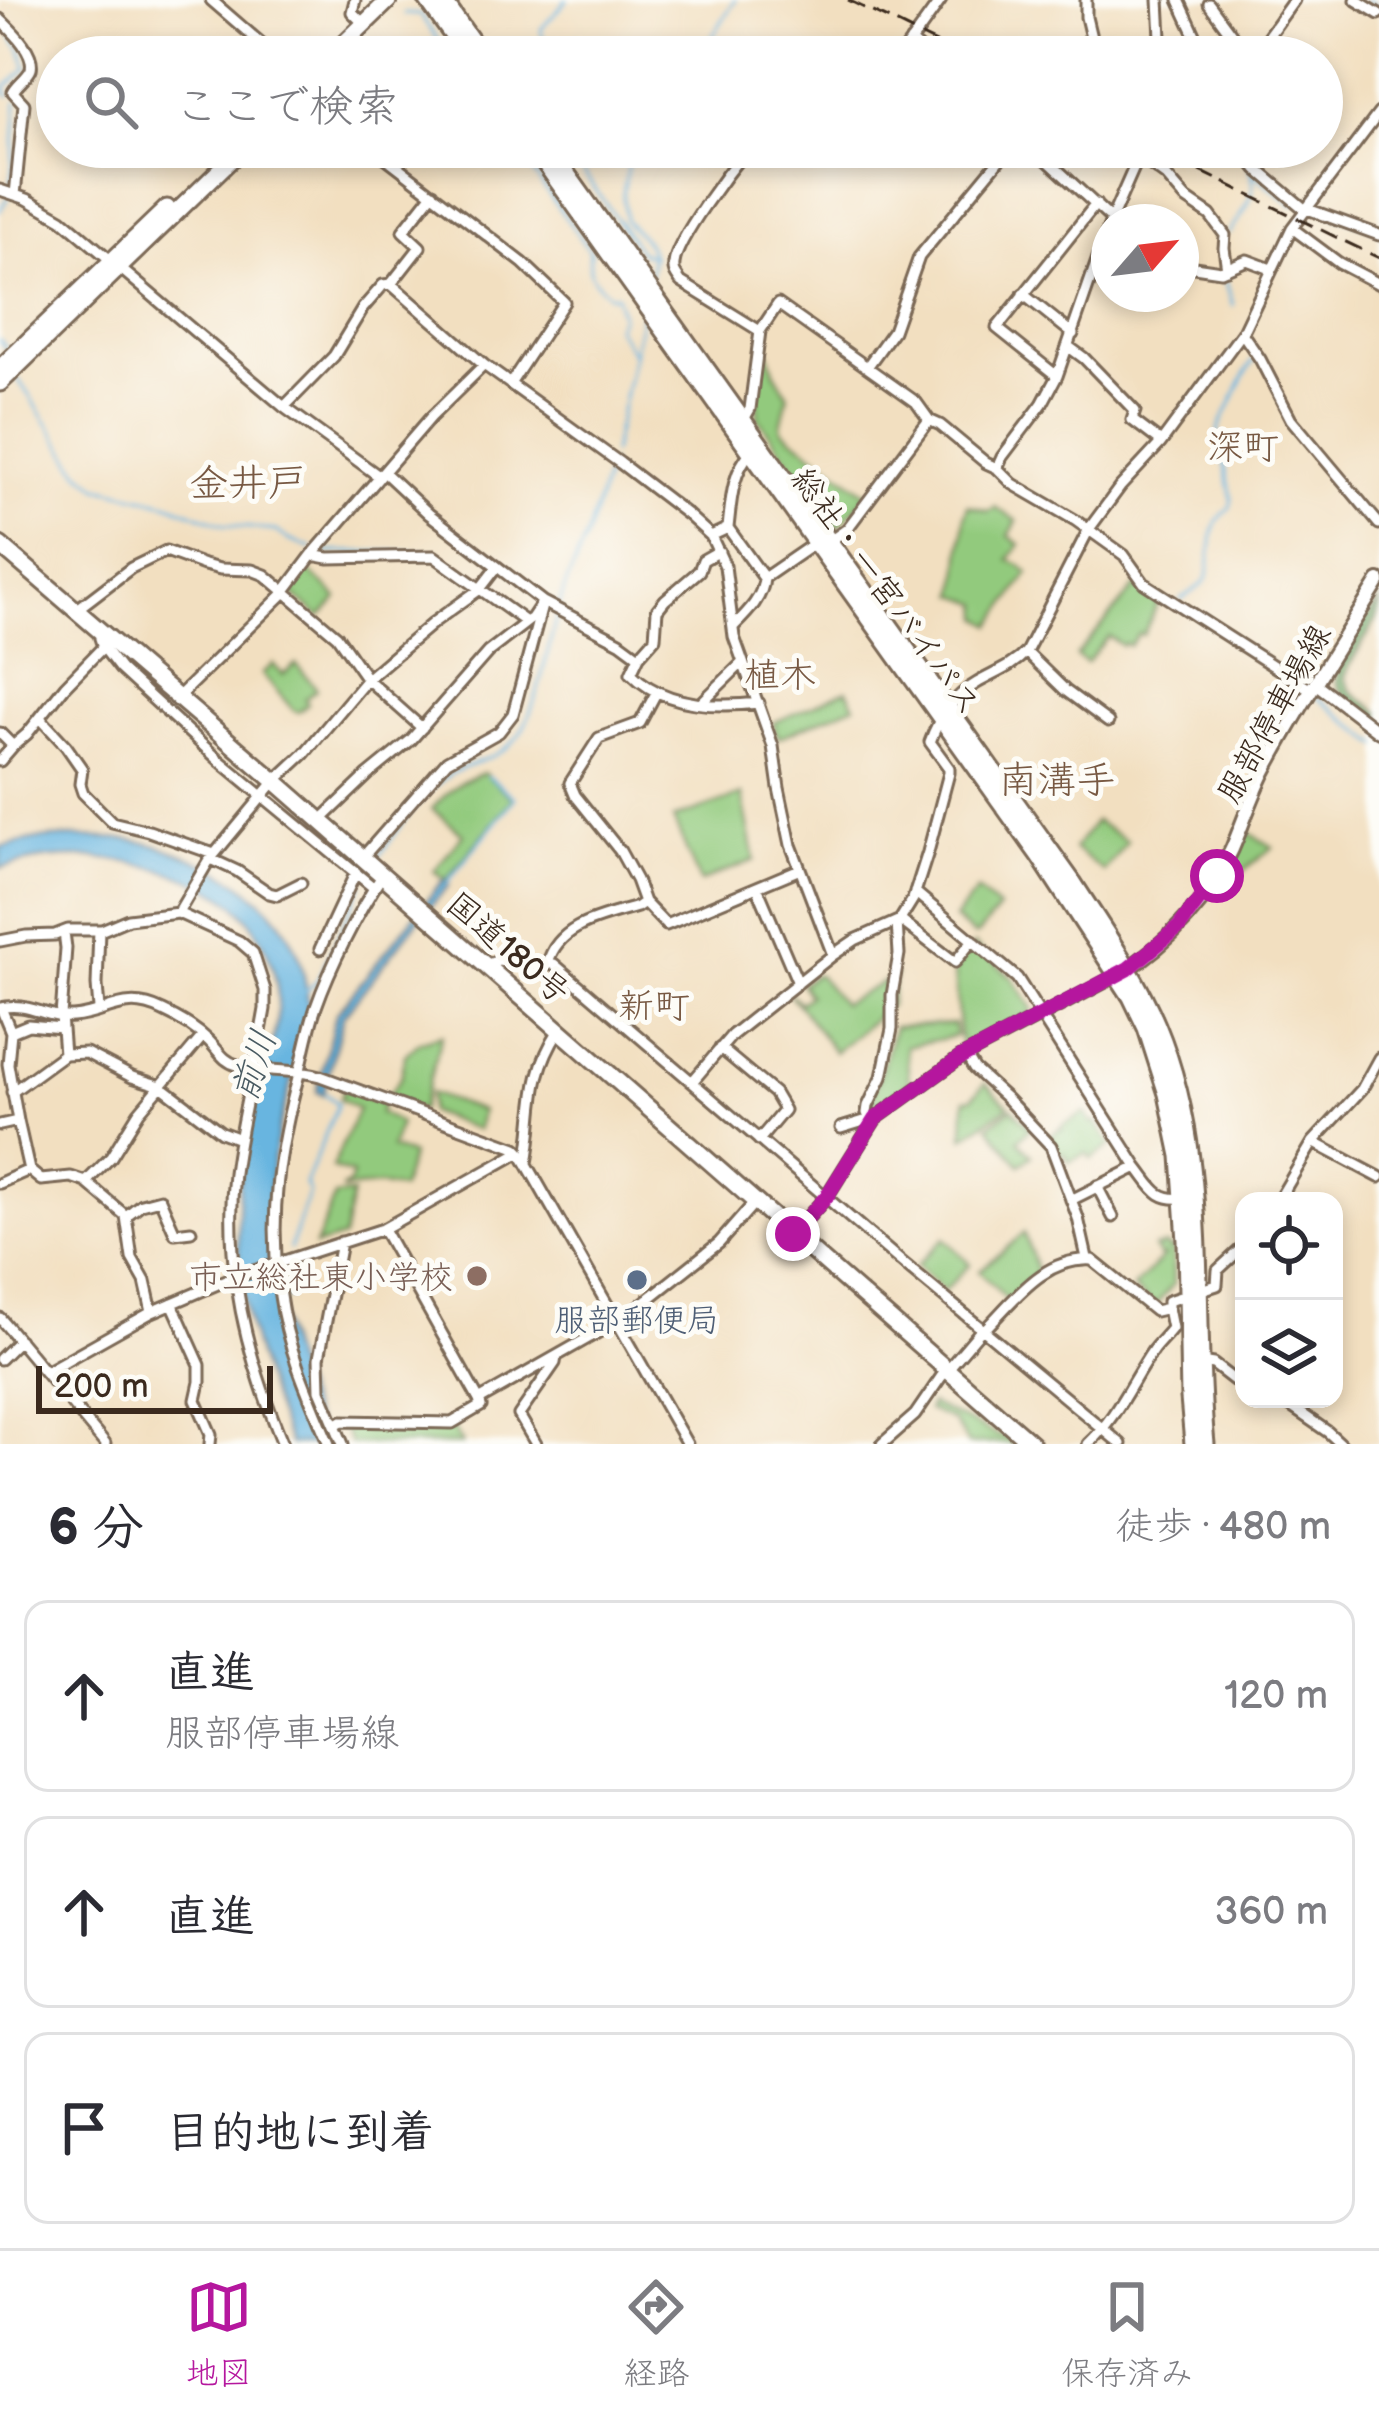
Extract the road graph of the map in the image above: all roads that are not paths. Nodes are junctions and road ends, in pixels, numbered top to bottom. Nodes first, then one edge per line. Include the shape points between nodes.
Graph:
1 (211, 0) edge
2 (355, 0) edge
3 (388, 0) edge
4 (428, 0) edge
5 (443, 0) edge
6 (941, 0) edge
7 (1086, 0) edge
8 (1159, 0) edge
9 (1179, 0) edge
10 (1294, 0) edge
11 (1355, 0) edge
12 (1209, 4) dead end
13 (1379, 14) edge
14 (0, 19) edge
15 (364, 23) junction
16 (253, 36) edge
17 (351, 36) edge
18 (453, 36) edge
19 (469, 36) edge
20 (915, 36) edge
21 (1091, 36) edge
22 (1159, 36) edge
23 (1196, 36) edge
24 (1234, 36) edge
25 (1267, 36) edge
26 (1379, 113) edge
27 (1343, 162) edge
28 (209, 168) edge
29 (221, 168) edge
30 (400, 168) edge
31 (549, 168) edge
32 (562, 168) edge
33 (732, 168) edge
34 (993, 168) edge
35 (1061, 168) edge
36 (1134, 168) edge
37 (1158, 168) edge
38 (1256, 168) edge
39 (1339, 168) edge
40 (8, 193) edge
41 (433, 193) junction
42 (1096, 204) edge
43 (1118, 204) edge
44 (1091, 210) edge
45 (1308, 210) junction
46 (1292, 228) junction
47 (1379, 236) edge
48 (116, 264) junction
49 (1199, 268) edge
50 (1227, 269) junction
51 (1271, 269) junction
52 (635, 279) junction
53 (391, 284) junction
54 (1379, 284) edge
55 (1091, 290) edge
56 (1023, 294) junction
57 (760, 331) junction
58 (1242, 333) junction
59 (1073, 334) junction
60 (1069, 347) junction
61 (484, 365) junction
62 (867, 367) junction
63 (0, 368) edge
64 (1057, 376) junction
65 (0, 383) edge
66 (511, 383) junction
67 (284, 406) junction
68 (929, 420) junction
69 (744, 429) junction
70 (1161, 442) junction
71 (751, 452) junction
72 (998, 468) junction
73 (382, 475) junction
74 (1379, 524) edge
75 (728, 528) junction
76 (1089, 529) junction
77 (711, 536) junction
78 (822, 542) junction
79 (0, 545) edge
80 (719, 551) junction
81 (315, 552) junction
82 (497, 567) junction
83 (764, 578) junction
84 (1379, 581) edge
85 (482, 587) junction
86 (284, 591) junction
87 (545, 603) junction
88 (75, 610) junction
89 (526, 622) junction
90 (733, 627) junction
91 (103, 640) junction
92 (1026, 652) junction
93 (639, 656) junction
94 (742, 663) junction
95 (367, 679) junction
96 (1313, 687) junction
97 (656, 693) junction
98 (178, 698) junction
99 (701, 703) junction
100 (759, 703) junction
101 (945, 714) junction
102 (40, 718) junction
103 (1108, 722) dead end
104 (422, 728) junction
105 (1379, 732) edge
106 (0, 733) edge
107 (13, 746) junction
108 (0, 761) edge
109 (269, 788) junction
110 (320, 822) junction
111 (211, 858) junction
112 (800, 869) junction
113 (368, 874) junction
114 (301, 883) dead end
115 (757, 887) junction
116 (915, 892) junction
117 (644, 902) junction
118 (178, 914) junction
119 (898, 921) junction
120 (98, 930) junction
121 (64, 932) junction
122 (974, 940) junction
123 (0, 941) edge
124 (320, 949) dead end
125 (833, 955) junction
126 (548, 963) junction
127 (485, 966) junction
128 (1123, 972) junction
129 (798, 982) junction
130 (0, 1008) edge
131 (99, 1009) junction
132 (1041, 1015) junction
133 (61, 1016) junction
134 (62, 1028) junction
135 (559, 1030) junction
136 (11, 1032) junction
137 (202, 1036) junction
138 (720, 1048) junction
139 (64, 1054) junction
140 (966, 1055) junction
141 (1379, 1058) edge
142 (258, 1067) junction
143 (298, 1070) junction
144 (692, 1082) junction
145 (161, 1086) junction
146 (1361, 1089) junction
147 (1379, 1090) edge
148 (12, 1092) junction
149 (18, 1120) junction
150 (872, 1122) junction
151 (0, 1125) edge
152 (841, 1128) dead end
153 (239, 1138) junction
154 (759, 1140) junction
155 (1313, 1142) junction
156 (520, 1152) junction
157 (527, 1164) junction
158 (1137, 1167) junction
159 (29, 1171) junction
160 (1379, 1177) edge
161 (86, 1182) junction
162 (0, 1183) edge
163 (1097, 1186) junction
164 (1283, 1192) edge
165 (827, 1196) junction
166 (1184, 1198) junction
167 (1070, 1200) junction
168 (755, 1202) junction
169 (126, 1216) junction
170 (1113, 1217) dead end
171 (383, 1229) junction
172 (191, 1231) dead end
173 (793, 1234) junction
174 (341, 1242) junction
175 (1235, 1254) edge
176 (1087, 1258) junction
177 (275, 1264) junction
178 (236, 1277) junction
179 (1194, 1293) junction
180 (172, 1303) junction
181 (1168, 1308) junction
182 (152, 1312) junction
183 (0, 1318) edge
184 (617, 1322) junction
185 (983, 1330) junction
186 (19, 1340) junction
187 (556, 1357) junction
188 (0, 1359) edge
189 (1202, 1362) junction
190 (947, 1370) junction
191 (47, 1371) junction
192 (1235, 1381) edge
193 (479, 1400) junction
194 (1292, 1408) edge
195 (335, 1425) junction
196 (1103, 1430) junction
197 (105, 1444) edge
198 (210, 1444) edge
199 (283, 1444) edge
200 (329, 1444) edge
201 (343, 1444) edge
202 (536, 1444) edge
203 (687, 1444) edge
204 (882, 1444) edge
205 (1032, 1444) edge
206 (1088, 1444) edge
207 (1121, 1444) edge
208 (1193, 1444) edge
209 (1206, 1444) edge
210 (1341, 1444) edge

1 - 16 street
2 - 15 street via 352,12
3 - 15 highway
4 - 18 highway
5 - 19 highway
6 - 20 street
7 - 21 street
8 - 22 street
9 - 23 street
10 - 25 street
11 - 13 street
12 - 24 street
14 - 40 street via 25,46 31,66 14,86 24,104
15 - 17 highway
26 - 27 street
28 - 48 highway
29 - 48 highway
30 - 41 street
31 - 52 highway, 総社・一宮バイパス
32 - 52 highway, 総社・一宮バイパス
33 - 57 street via 674,271
34 - 62 street via 919,257 893,331
35 - 42 street
36 - 43 street
37 - 50 street via 1226,235
38 - 45 street
39 - 45 street
40 - 48 street via 62,219
41 - 53 street via 403,231 420,247
41 - 66 street via 564,302
44 - 56 street
45 - 46 street
45 - 47 street
46 - 51 street
46 - 54 street
48 - 63 highway
48 - 65 highway
48 - 67 street
49 - 50 street
50 - 51 street via 1247,260
51 - 58 street
52 - 69 highway, 総社・一宮バイパス
53 - 61 street
53 - 67 street
55 - 59 street
56 - 59 street
56 - 64 street via 998,328
57 - 62 street via 778,304
57 - 69 street
58 - 70 street
58 - 74 street via 1291,419
59 - 60 street
60 - 64 street
60 - 70 street
61 - 66 street
61 - 73 street
62 - 68 street
64 - 72 street
66 - 77 street
67 - 73 street
68 - 72 street
68 - 78 street via 847,530
69 - 71 highway, 総社・一宮バイパス
69 - 78 highway, 総社・一宮バイパス
70 - 76 street
71 - 75 street via 731,495
71 - 78 highway, 総社・一宮バイパス
72 - 76 street
73 - 81 street
73 - 82 street
75 - 77 street
75 - 83 street
76 - 92 street
76 - 96 street via 1124,555 1144,584
77 - 80 street
78 - 83 street
78 - 101 highway, 総社・一宮バイパス
79 - 88 highway, 国道180号
80 - 90 street
80 - 93 street via 657,610 655,638
81 - 85 street via 434,556
81 - 86 street
82 - 85 street
82 - 87 street
83 - 90 street
84 - 96 main road, 服部停車場線
85 - 89 street
85 - 95 street
86 - 88 street via 260,572 166,551
86 - 95 street via 337,636
86 - 98 street
87 - 89 street
87 - 93 street
87 - 113 street via 513,714 499,732 447,761
88 - 91 highway, 国道180号
89 - 104 street via 488,652
90 - 94 street
91 - 98 highway, 国道180号
91 - 102 street
91 - 109 street via 120,669 220,761
92 - 101 street via 973,685
92 - 103 street
93 - 97 street via 631,673
94 - 99 street
94 - 100 street
95 - 104 street
95 - 109 street
96 - 105 street
96 - 128 main road, 服部停車場線 via 1210,886 1179,927
97 - 99 street
97 - 117 street via 640,723 599,738 570,783 620,850
98 - 109 highway, 国道180号
99 - 100 street
100 - 112 street
101 - 116 street via 930,742 949,772
101 - 128 highway, 総社・一宮バイパス
102 - 107 street
102 - 111 street via 82,769 83,793 112,822
104 - 110 street
106 - 107 street
107 - 108 street
109 - 110 highway, 国道180号
109 - 111 street
109 - 113 street
110 - 113 highway, 国道180号
111 - 114 street via 277,895
111 - 118 street
112 - 115 street
112 - 125 street
113 - 124 street
113 - 127 highway, 国道180号
113 - 143 street via 367,898 316,1007
115 - 117 street via 665,925
115 - 129 street
116 - 119 street
116 - 122 street
117 - 126 street via 578,926
118 - 120 street
118 - 142 street via 253,953 265,990
119 - 122 street via 955,962
119 - 125 street
119 - 150 street via 892,1029 868,1106
120 - 121 street
120 - 131 street
121 - 123 street
121 - 133 street
122 - 132 street via 1012,972
125 - 129 street
126 - 127 street
126 - 144 street
127 - 135 highway, 国道180号
128 - 132 street
128 - 166 highway, 総社・一宮バイパス via 1167,1094
128 - 179 highway, 総社・一宮バイパス via 1162,1039 1186,1123 1196,1196
129 - 138 street
130 - 133 street via 18,1004
130 - 136 street
131 - 133 street
131 - 137 street via 148,1005
132 - 140 street
132 - 158 street
133 - 134 street
134 - 136 street
134 - 139 street
135 - 157 street via 532,1099
135 - 168 highway, 国道180号
136 - 148 street
137 - 142 street via 229,1061
137 - 145 street
138 - 144 street
138 - 154 street via 784,1110
139 - 145 street via 86,1053
139 - 148 street
140 - 150 street
140 - 167 street via 1051,1146
141 - 146 street
142 - 143 street
142 - 153 street
143 - 156 street
143 - 177 street via 279,1160
144 - 154 street
145 - 153 street
145 - 161 street
146 - 147 street
146 - 155 street
148 - 149 street
149 - 151 street
149 - 159 street
150 - 152 street
150 - 165 street
153 - 178 street
154 - 165 street
155 - 160 street
155 - 164 street
156 - 157 street
156 - 171 street
157 - 184 street
158 - 163 street
158 - 166 street via 1160,1196
159 - 161 street via 41,1180
159 - 162 street
161 - 169 street
163 - 167 street
163 - 170 street
165 - 173 street
165 - 185 street
166 - 179 highway, 総社・一宮バイパス
167 - 176 street
168 - 173 highway, 国道180号
168 - 184 street via 719,1243
169 - 172 street via 160,1199 175,1233
169 - 182 street
171 - 174 street
171 - 193 street
173 - 190 highway, 国道180号
174 - 177 street
174 - 195 street via 319,1358 320,1390
175 - 179 street via 1218,1270 1217,1285
176 - 181 street via 1150,1309
176 - 185 street via 1039,1274
177 - 178 street
177 - 200 street via 291,1343
178 - 180 street
178 - 199 street via 248,1348
179 - 181 street via 1168,1301
179 - 189 highway, 総社・一宮バイパス
179 - 208 highway, 総社・一宮バイパス
180 - 182 street
180 - 198 street via 198,1358 196,1400
181 - 196 street via 1172,1328
182 - 191 street
183 - 186 street
184 - 187 street
184 - 203 street
185 - 190 street
185 - 196 street
186 - 188 street
186 - 191 street
187 - 193 street
187 - 202 street via 519,1415
189 - 192 street
189 - 209 highway, 総社・一宮バイパス
190 - 204 street
190 - 205 highway, 国道180号
191 - 197 street
193 - 195 street via 452,1423
194 - 210 street
195 - 201 street
196 - 206 street
196 - 207 street

